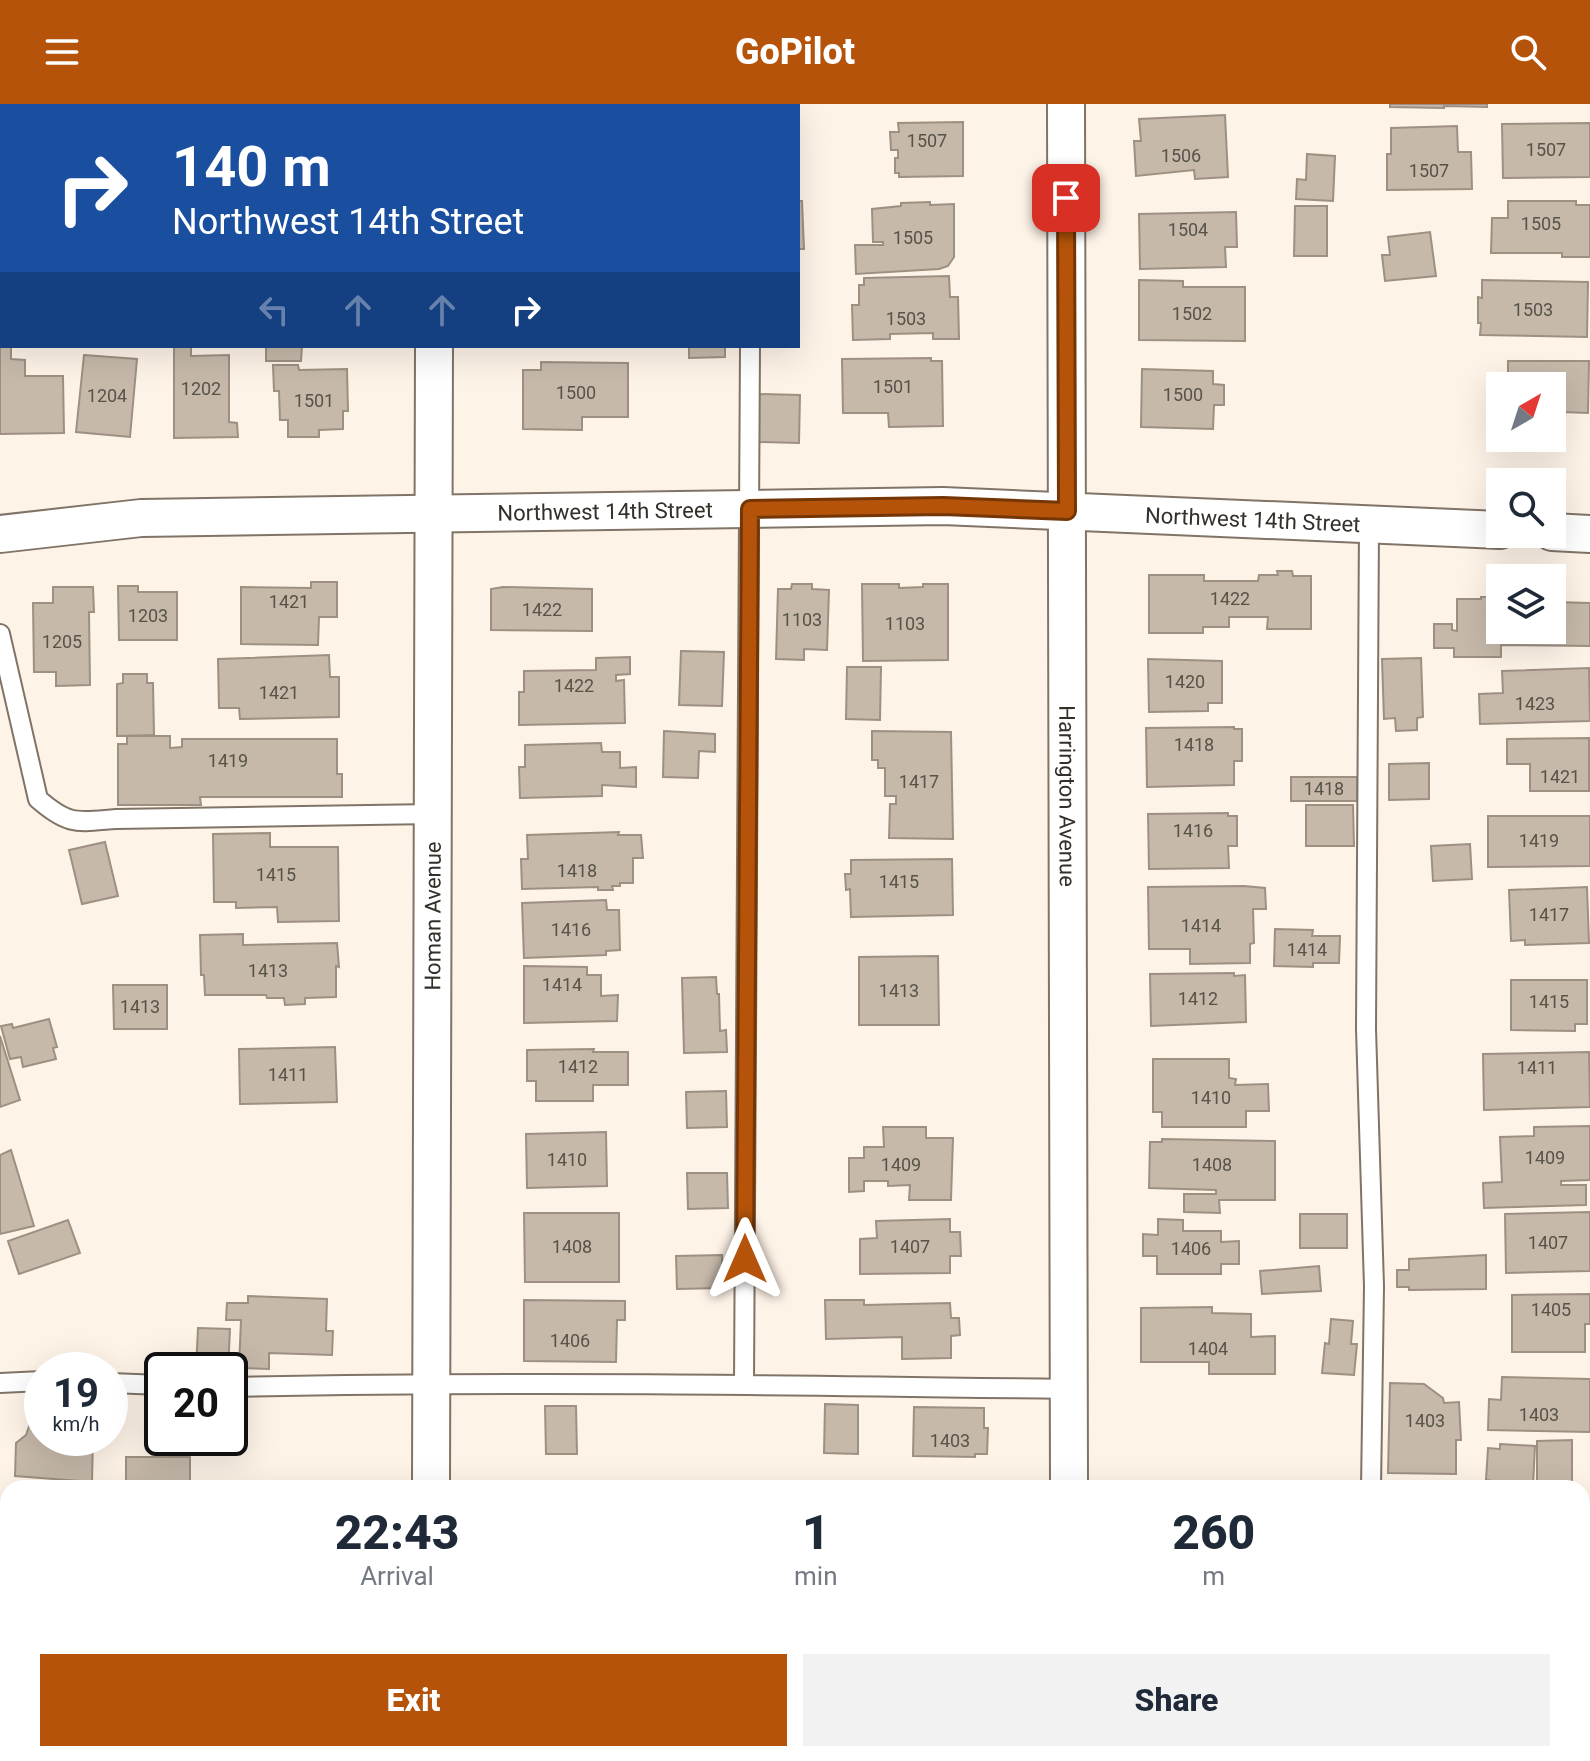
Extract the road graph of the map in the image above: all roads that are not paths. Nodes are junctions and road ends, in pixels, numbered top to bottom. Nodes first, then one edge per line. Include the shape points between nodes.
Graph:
1 (1066, 104) edge
2 (434, 348) edge
3 (750, 348) edge
4 (750, 509) junction
5 (1067, 511) junction
6 (434, 515) junction
7 (1369, 524) junction
8 (1486, 529) edge
9 (1566, 533) edge
10 (0, 534) edge
11 (1590, 534) edge
12 (0, 634) edge
13 (433, 814) junction
14 (24, 1382) edge
15 (0, 1383) edge
16 (432, 1384) junction
17 (744, 1384) junction
18 (248, 1387) edge
19 (1069, 1389) junction
20 (431, 1480) edge
21 (1069, 1480) edge
22 (1371, 1480) edge

1 - 5 street, Harrington Avenue
2 - 6 street, Homan Avenue
3 - 4 lane
4 - 5 street, Northwest 14th Street via 943,506
4 - 6 street, Northwest 14th Street
4 - 17 lane
5 - 7 street, Northwest 14th Street
5 - 19 street, Harrington Avenue
6 - 10 street, Northwest 14th Street via 141,518
6 - 13 street, Homan Avenue
7 - 8 street, Northwest 14th Street
7 - 22 lane via 1366,1029 1374,1286
9 - 11 street
12 - 13 lane via 38,799 56,815 73,822
13 - 16 street, Homan Avenue
14 - 15 lane
16 - 17 lane
16 - 18 lane
16 - 20 street, Homan Avenue
17 - 19 lane
19 - 21 street, Harrington Avenue

